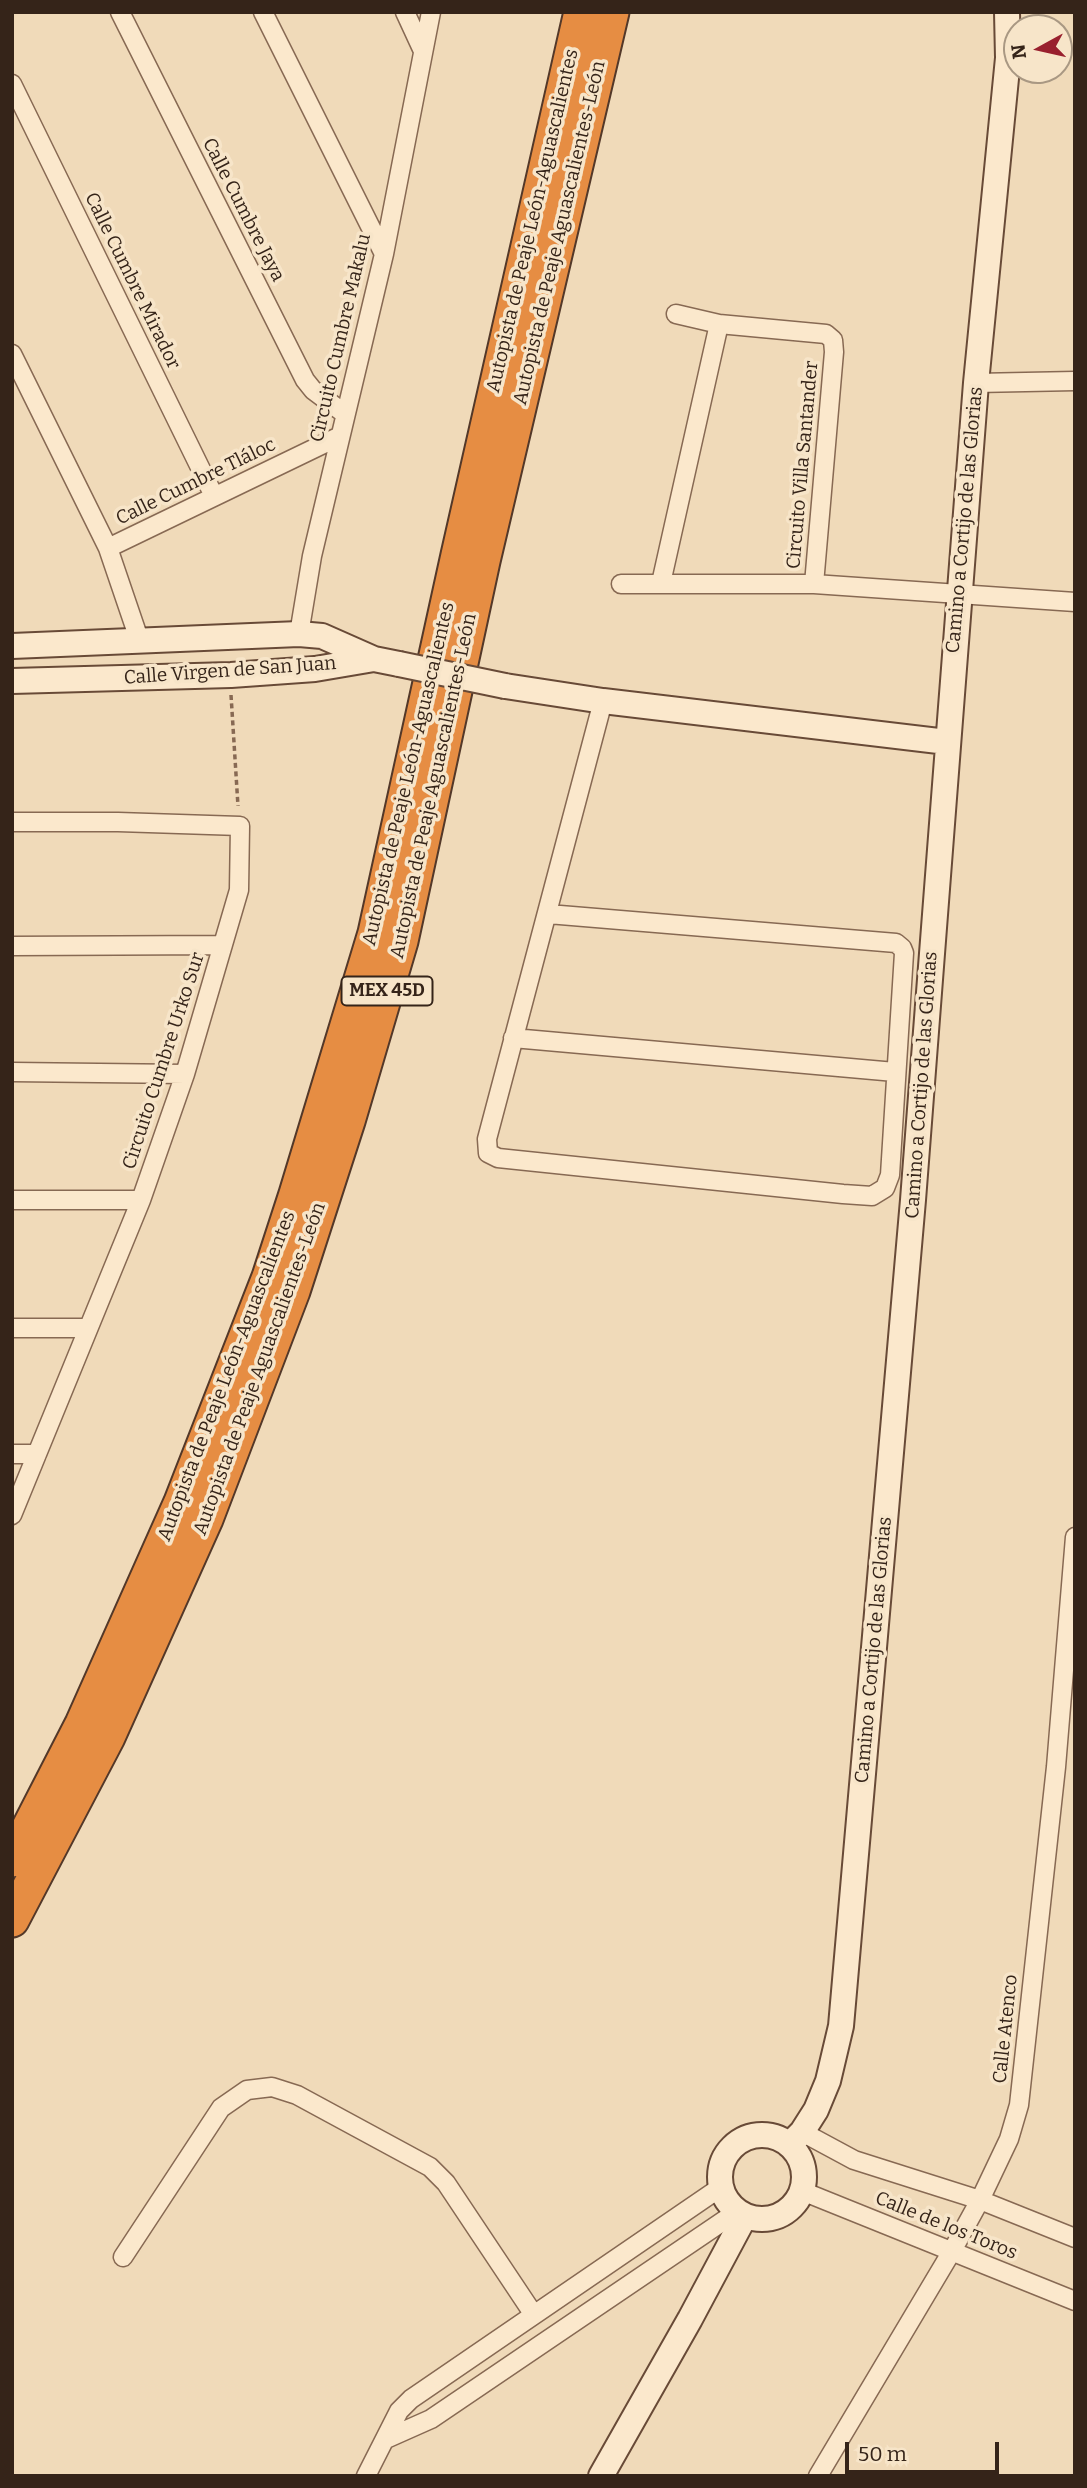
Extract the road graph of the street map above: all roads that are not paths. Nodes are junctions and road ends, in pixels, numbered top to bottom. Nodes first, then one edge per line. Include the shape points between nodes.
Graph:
1 (120, 12) edge
2 (263, 12) edge
3 (405, 12) edge
4 (431, 12) edge
5 (581, 12) edge
6 (612, 12) edge
7 (1007, 12) edge
8 (423, 51) junction
9 (12, 84) edge
10 (384, 254) junction
11 (676, 314) dead end
12 (719, 324) junction
13 (12, 354) edge
14 (1075, 381) edge
15 (976, 383) junction
16 (345, 414) junction
17 (340, 436) junction
18 (214, 496) junction
19 (108, 548) junction
20 (661, 583) junction
21 (621, 584) dead end
22 (814, 584) junction
23 (958, 593) junction
24 (1075, 601) edge
25 (299, 634) junction
26 (140, 642) junction
27 (12, 646) edge
28 (374, 659) junction
29 (12, 681) edge
30 (603, 701) junction
31 (947, 742) junction
32 (12, 822) edge
33 (548, 914) junction
34 (223, 945) junction
35 (12, 946) edge
36 (513, 1038) junction
37 (895, 1072) junction
38 (12, 1073) edge
39 (185, 1074) junction
40 (141, 1199) junction
41 (12, 1200) edge
42 (12, 1328) edge
43 (88, 1328) junction
44 (12, 1454) edge
45 (37, 1454) junction
46 (12, 1515) edge
47 (1075, 1537) edge
48 (12, 1860) edge
49 (12, 1920) edge
50 (796, 2138) junction
51 (721, 2187) junction
52 (802, 2192) junction
53 (980, 2200) junction
54 (741, 2214) junction
55 (1075, 2238) edge
56 (952, 2251) junction
57 (123, 2257) dead end
58 (1075, 2301) edge
59 (534, 2315) junction
60 (386, 2439) junction
61 (366, 2476) edge
62 (601, 2476) edge
63 (818, 2476) edge

1 - 16 street, Calle Cumbre Jaya via 305,380
2 - 10 street
3 - 8 street
4 - 8 street, Circuito Cumbre Makalu
5 - 48 highway, Autopista de Peaje León-Aguascalientes / MEX 45D via 375,933 296,1194 269,1277 181,1502 82,1724
6 - 49 highway, Autopista de Peaje Aguascalientes-León / MEX 45D via 483,561 401,941 348,1121 293,1291 206,1519 108,1737
7 - 15 street, Camino a Cortijo de las Glorias via 1007,68
8 - 10 street, Circuito Cumbre Makalu
9 - 18 street, Calle Cumbre Mirador
10 - 16 street, Circuito Cumbre Makalu
11 - 12 street, Circuito Villa Santander
12 - 20 street
12 - 22 street, Circuito Villa Santander via 826,334 833,340
13 - 19 street
14 - 15 street
15 - 23 street, Camino a Cortijo de las Glorias
16 - 17 street, Circuito Cumbre Makalu
17 - 18 street, Calle Cumbre Tláloc
17 - 25 street, Circuito Cumbre Makalu
18 - 19 street, Calle Cumbre Tláloc
19 - 26 street
20 - 21 street, Circuito Villa Santander
20 - 22 street, Circuito Villa Santander
22 - 23 street, Circuito Villa Santander
23 - 24 street, Circuito Villa Santander
23 - 31 street, Camino a Cortijo de las Glorias
25 - 26 street, Calle Virgen de San Juan
25 - 28 street, Calle Virgen de San Juan via 337,641
26 - 27 street, Calle Virgen de San Juan
28 - 29 street, Calle Virgen de San Juan via 230,675
28 - 30 street, bridge via 505,687
30 - 31 street
30 - 33 street
31 - 50 street, Camino a Cortijo de las Glorias via 913,1200 841,2026 828,2081 816,2110
32 - 34 street, Circuito Cumbre Urko Sur via 240,826 239,890
33 - 36 street
33 - 37 street via 896,943 904,953
34 - 35 street
34 - 39 street, Circuito Cumbre Urko Sur
36 - 37 street
36 - 37 street via 487,1139 488,1153 498,1158 843,1194 872,1196 885,1188 890,1175
38 - 39 street
39 - 40 street, Circuito Cumbre Urko Sur
40 - 41 street
40 - 43 street, Circuito Cumbre Urko Sur
42 - 43 street
43 - 45 street, Circuito Cumbre Urko Sur
44 - 45 street
45 - 46 street, Circuito Cumbre Urko Sur
47 - 53 street, Calle Atenco via 1056,1767 1019,2105 1009,2139
50 - 51 street via 761,2135 734,2146 723,2165
50 - 52 street via 803,2166
50 - 53 street, Calle de los Toros
51 - 54 street
51 - 59 street
52 - 54 street via 795,2204 778,2216 758,2219
52 - 56 street, Calle de los Toros
53 - 55 street, Calle de los Toros
53 - 56 street, Calle Atenco
54 - 60 street via 431,2419
54 - 62 street via 690,2319
56 - 58 street, Calle de los Toros
56 - 63 street, Calle Atenco
57 - 59 street via 221,2108 247,2090 272,2087 297,2095 430,2167 446,2183
59 - 60 street via 411,2399 399,2411
60 - 61 street

